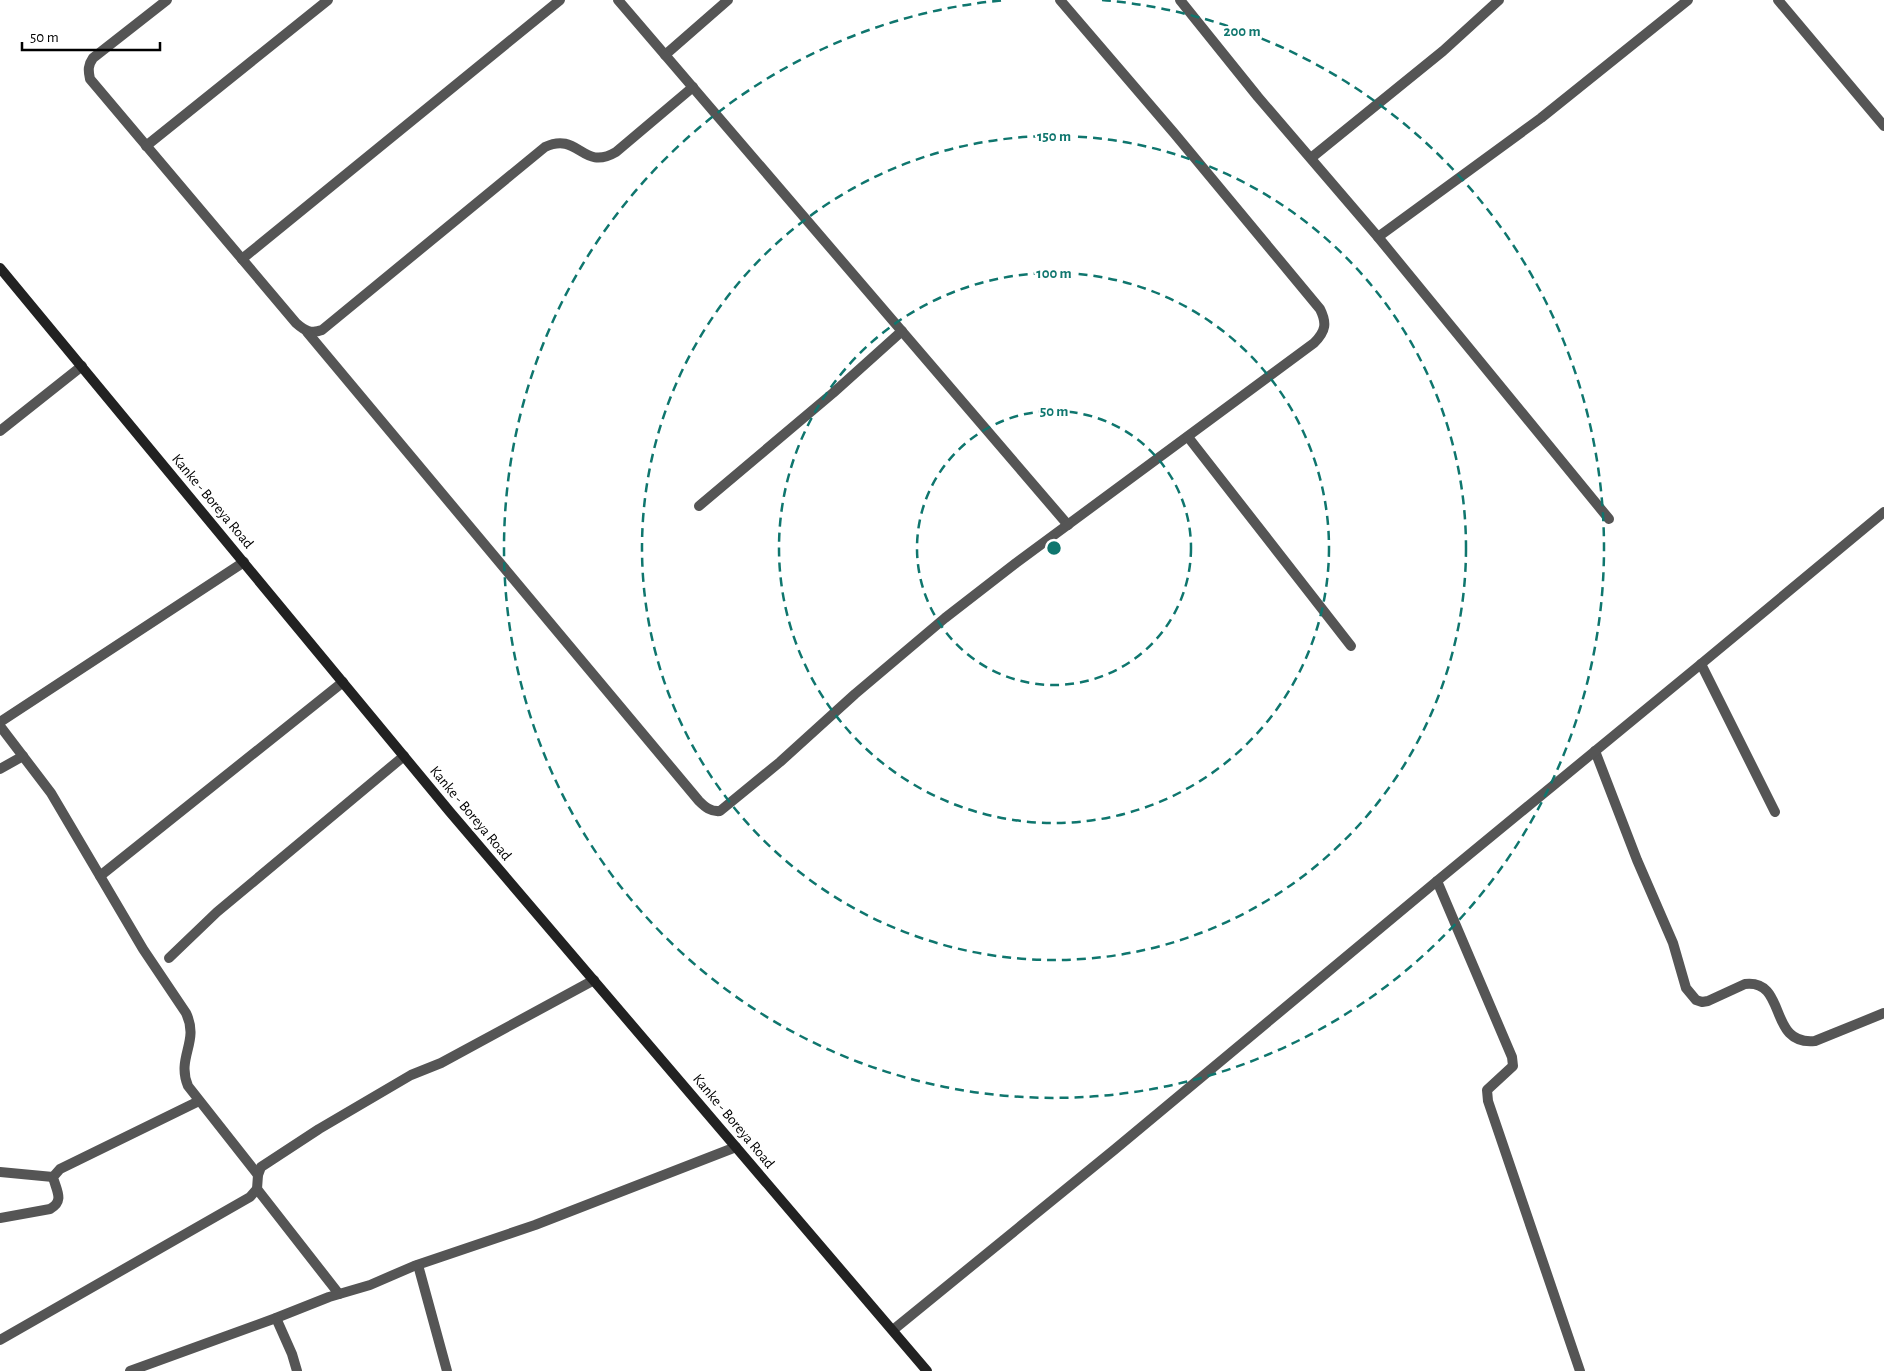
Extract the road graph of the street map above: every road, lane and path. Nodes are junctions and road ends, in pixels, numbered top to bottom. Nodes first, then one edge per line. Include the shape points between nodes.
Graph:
1 (167, 0) edge
2 (328, 0) edge
3 (560, 0) edge
4 (618, 0) edge
5 (728, 0) edge
6 (1060, 0) edge
7 (1180, 0) edge
8 (1499, 0) edge
9 (1688, 0) edge
10 (1778, 0) edge
11 (666, 55) junction
12 (693, 87) junction
13 (1884, 126) edge
14 (146, 146) junction
15 (1311, 158) junction
16 (1378, 237) junction
17 (242, 259) junction
18 (0, 268) edge
19 (902, 330) junction
20 (307, 332) junction
21 (82, 366) junction
22 (0, 431) edge
23 (1188, 436) junction
24 (699, 506) dead end
25 (1884, 512) edge
26 (1609, 519) dead end
27 (1068, 525) junction
28 (244, 562) junction
29 (1351, 646) dead end
30 (1702, 664) junction
31 (343, 682) junction
32 (0, 722) edge
33 (0, 726) edge
34 (1595, 751) junction
35 (23, 756) junction
36 (404, 756) junction
37 (0, 769) edge
38 (1775, 812) dead end
39 (100, 876) junction
40 (1436, 881) junction
41 (169, 958) dead end
42 (594, 980) junction
43 (1884, 1013) edge
44 (199, 1101) junction
45 (736, 1147) junction
46 (0, 1172) edge
47 (258, 1175) junction
48 (53, 1177) junction
49 (258, 1189) junction
50 (0, 1218) edge
51 (418, 1265) junction
52 (339, 1294) junction
53 (276, 1318) junction
54 (892, 1330) junction
55 (0, 1340) edge
56 (130, 1371) edge
57 (297, 1371) edge
58 (447, 1371) edge
59 (927, 1371) edge
60 (1580, 1371) edge

1 - 14 street via 89,64 90,79
2 - 14 street
3 - 17 street
4 - 11 street
5 - 11 street
6 - 23 street via 1181,140 1320,308 1324,318 1322,335 1314,343
7 - 15 street
8 - 15 street via 1443,51
9 - 16 street via 1541,118
10 - 13 street
11 - 12 street
12 - 19 street
12 - 20 street via 607,158 593,158 560,142 545,147 322,330
14 - 17 street
15 - 16 street
16 - 26 street
17 - 20 street
18 - 21 street, Kanke - Boreya Road
19 - 24 street via 833,394
19 - 27 street
20 - 27 street via 699,801 714,812 726,807 780,762 945,618
21 - 22 street
21 - 28 street, Kanke - Boreya Road
23 - 27 street
23 - 29 street
25 - 30 street
28 - 31 street, Kanke - Boreya Road
28 - 32 street
30 - 34 street
30 - 38 street
31 - 36 street, Kanke - Boreya Road
31 - 39 street
33 - 35 street
34 - 40 street
34 - 43 street via 1673,943 1686,988 1696,1000 1708,1001 1745,984 1760,986 1774,1002 1788,1033 1804,1042 1815,1041
35 - 37 street
35 - 39 street via 51,793
36 - 41 street via 217,912
36 - 42 street, Kanke - Boreya Road
39 - 44 street via 190,1022 190,1042 183,1070 188,1086
40 - 54 street
40 - 60 street via 1512,1057 1513,1066 1487,1090 1488,1101
42 - 45 street, Kanke - Boreya Road
42 - 47 street via 441,1063 411,1075 319,1129 261,1167
44 - 47 street
44 - 48 street via 74,1161
45 - 51 street via 535,1225
45 - 54 street, Kanke - Boreya Road
46 - 48 street
47 - 49 street
48 - 50 street via 59,1197 56,1206
49 - 52 street
49 - 55 street via 250,1197
51 - 52 street
51 - 58 street
52 - 53 street
53 - 56 street
53 - 57 street
54 - 59 street, Kanke - Boreya Road

